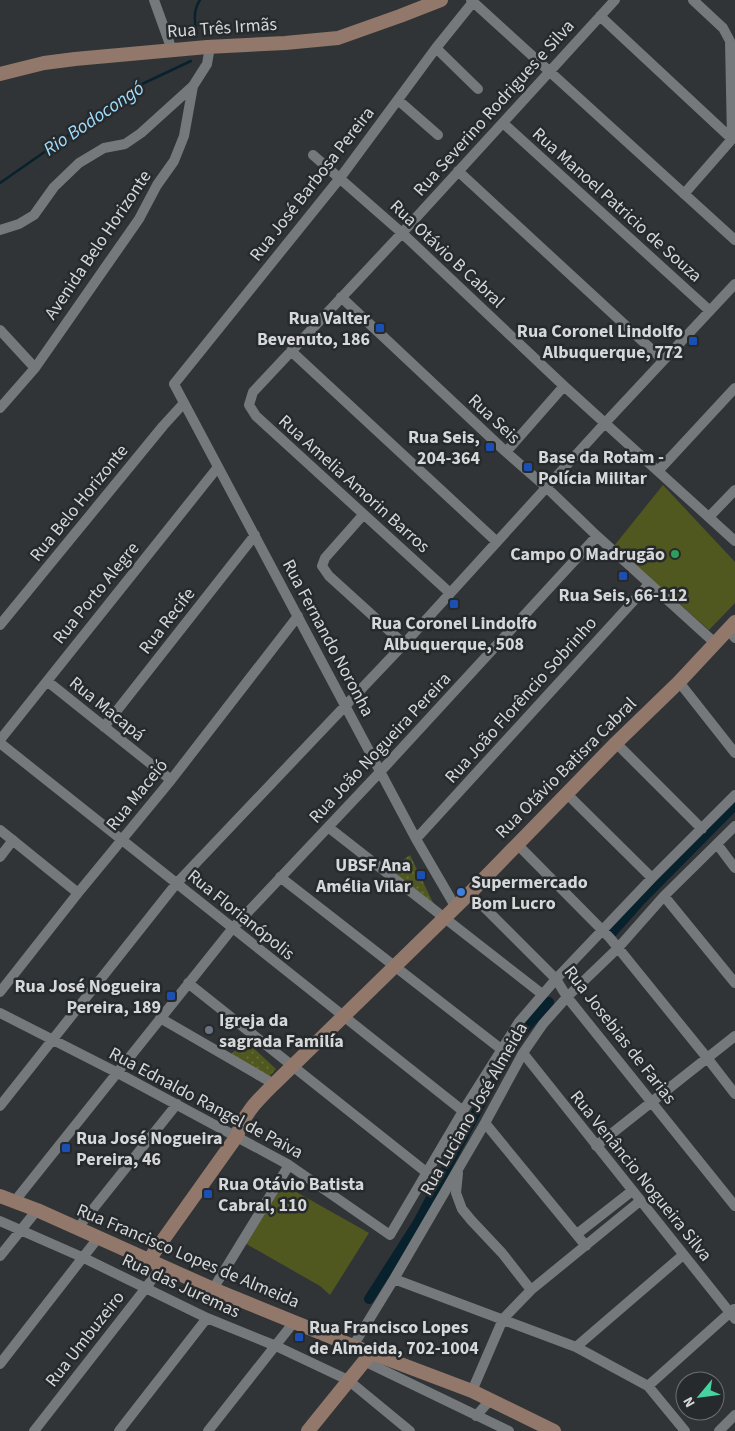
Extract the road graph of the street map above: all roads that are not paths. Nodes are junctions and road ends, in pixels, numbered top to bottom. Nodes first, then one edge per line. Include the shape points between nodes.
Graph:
1 (154, 0) edge
2 (441, 0) edge
3 (615, 0) edge
4 (693, 0) edge
5 (472, 1) edge
6 (600, 16) junction
7 (208, 47) junction
8 (436, 48) junction
9 (172, 50) junction
10 (550, 71) junction
11 (0, 74) edge
12 (193, 86) junction
13 (478, 89) dead end
14 (398, 100) junction
15 (502, 122) junction
16 (438, 136) dead end
17 (734, 139) edge
18 (313, 155) dead end
19 (458, 171) junction
20 (340, 178) junction
21 (684, 194) junction
22 (0, 230) edge
23 (402, 233) junction
24 (735, 240) edge
25 (735, 284) edge
26 (342, 297) junction
27 (710, 312) junction
28 (0, 330) edge
29 (291, 351) junction
30 (663, 360) junction
31 (35, 368) junction
32 (174, 384) joint
33 (564, 386) junction
34 (735, 388) edge
35 (253, 392) joint
36 (184, 403) junction
37 (0, 408) edge
38 (605, 423) junction
39 (506, 452) junction
40 (218, 467) junction
41 (659, 470) junction
42 (546, 487) junction
43 (735, 490) edge
44 (363, 515) junction
45 (710, 517) junction
46 (255, 535) junction
47 (597, 536) junction
48 (735, 540) edge
49 (497, 542) junction
50 (649, 584) junction
51 (450, 593) junction
52 (298, 616) junction
53 (0, 625) edge
54 (733, 630) edge
55 (714, 643) junction
56 (404, 644) junction
57 (47, 681) junction
58 (679, 682) junction
59 (345, 705) junction
60 (104, 728) junction
61 (0, 742) edge
62 (616, 743) junction
63 (735, 753) edge
64 (380, 772) junction
65 (171, 780) junction
66 (567, 794) junction
67 (735, 796) edge
68 (735, 826) edge
69 (328, 827) junction
70 (702, 829) junction
71 (0, 830) edge
72 (416, 839) junction
73 (13, 840) junction
74 (121, 840) junction
75 (517, 844) junction
76 (717, 844) junction
77 (0, 857) edge
78 (735, 868) edge
79 (280, 877) junction
80 (652, 878) junction
81 (176, 884) junction
82 (78, 893) junction
83 (470, 893) junction
84 (664, 896) junction
85 (455, 906) junction
86 (443, 918) junction
87 (232, 929) junction
88 (603, 930) junction
89 (618, 948) junction
90 (395, 966) junction
91 (556, 979) junction
92 (188, 982) junction
93 (735, 983) edge
94 (0, 992) edge
95 (542, 994) junction
96 (568, 997) junction
97 (0, 1013) edge
98 (160, 1018) junction
99 (343, 1018) junction
100 (735, 1036) edge
101 (52, 1040) junction
102 (501, 1048) junction
103 (523, 1053) junction
104 (708, 1059) junction
105 (292, 1066) junction
106 (116, 1072) junction
107 (274, 1084) junction
108 (735, 1094) edge
109 (652, 1102) junction
110 (177, 1104) junction
111 (0, 1106) edge
112 (462, 1111) junction
113 (484, 1124) junction
114 (237, 1136) junction
115 (596, 1146) junction
116 (289, 1165) junction
117 (458, 1167) junction
118 (426, 1172) junction
119 (632, 1191) junction
120 (0, 1196) edge
121 (640, 1201) junction
122 (14, 1202) junction
123 (735, 1206) edge
124 (36, 1210) junction
125 (0, 1222) edge
126 (77, 1229) junction
127 (20, 1231) junction
128 (577, 1234) junction
129 (390, 1235) joint
130 (98, 1238) junction
131 (586, 1246) junction
132 (683, 1255) junction
133 (0, 1256) edge
134 (84, 1258) junction
135 (154, 1264) junction
136 (394, 1279) junction
137 (145, 1289) junction
138 (213, 1289) junction
139 (532, 1290) junction
140 (733, 1313) edge
141 (207, 1318) junction
142 (502, 1318) junction
143 (294, 1322) junction
144 (276, 1346) junction
145 (353, 1346) junction
146 (576, 1347) junction
147 (368, 1357) junction
148 (0, 1364) edge
149 (348, 1380) junction
150 (648, 1386) junction
151 (472, 1391) junction
152 (491, 1399) junction
153 (735, 1415) edge
154 (476, 1416) junction
155 (726, 1429) edge
156 (34, 1431) edge
157 (119, 1431) edge
158 (208, 1431) edge
159 (308, 1431) edge
160 (410, 1431) edge
161 (509, 1431) edge
162 (554, 1431) edge
163 (685, 1431) edge

1 - 9 street
2 - 7 street, Rua Três Irmãs via 338,38
3 - 6 street, Rua Severino Rodrigues e Silva
4 - 17 street via 723,28 730,41
5 - 8 street, Rua José Barbosa Pereira
5 - 10 street
6 - 10 street, Rua Severino Rodrigues e Silva
6 - 17 street
7 - 9 street, Rua Três Irmãs
7 - 12 street via 207,64
8 - 13 street
8 - 14 street, Rua José Barbosa Pereira
9 - 11 street, Rua Três Irmãs via 59,61
10 - 15 street, Rua Severino Rodrigues e Silva
10 - 21 street
12 - 22 street via 133,139 104,148 79,163 54,187 34,215
12 - 31 street, Avenida Belo Horizonte via 184,136 174,161 139,219
14 - 16 street
14 - 20 street, Rua José Barbosa Pereira
15 - 19 street, Rua Severino Rodrigues e Silva
15 - 27 street, Rua Manoel Patricio de Souza
17 - 21 street
18 - 20 street, Rua Otávio B Cabral
19 - 23 street, Rua Severino Rodrigues e Silva
19 - 30 street
20 - 23 street, Rua Otávio B Cabral
20 - 32 street, Rua José Barbosa Pereira
21 - 24 street
23 - 26 street, Rua Severino Rodrigues e Silva
23 - 33 street, Rua Otávio B Cabral
25 - 27 street
26 - 29 street, Rua Severino Rodrigues e Silva
26 - 39 street, Rua Seis
27 - 30 street
28 - 31 street
29 - 35 street, Rua Severino Rodrigues e Silva
29 - 49 street
30 - 38 street
31 - 37 street, Avenida Belo Horizonte
32 - 36 street, Rua Fernando Noronha
33 - 38 street, Rua Otávio B Cabral
33 - 39 street
34 - 41 street
35 - 44 street, Rua Amelia Amorin Barros via 249,405 256,416
36 - 40 street, Rua Fernando Noronha
36 - 53 street, Rua Belo Horizonte
38 - 41 street, Rua Otávio B Cabral
38 - 42 street
39 - 42 street, Rua Seis
40 - 46 street, Rua Fernando Noronha
40 - 57 street, Rua Porto Alegre
41 - 45 street, Rua Otávio B Cabral
42 - 47 street, Rua Seis
42 - 49 street
43 - 45 street
44 - 51 street, Rua Amelia Amorin Barros
44 - 56 street via 323,562 324,570
45 - 48 street, Rua Otávio B Cabral
46 - 52 street, Rua Fernando Noronha
46 - 60 street, Rua Recife
47 - 50 street, Rua Seis
47 - 64 street, Rua João Nogueira Pereira
49 - 51 street
50 - 55 street, Rua Seis
50 - 72 street, Rua João Florêncio Sobrinho
51 - 56 street
52 - 59 street, Rua Fernando Noronha
52 - 65 street, Rua Maceió
54 - 55 street, Rua Otávio Batisra Cabral
55 - 58 street, Rua Otávio Batisra Cabral
56 - 59 street
57 - 60 street, Rua Macapá
57 - 61 street, Rua Porto Alegre
58 - 62 street, Rua Otávio Batisra Cabral
58 - 63 street
59 - 64 street, Rua Fernando Noronha
59 - 81 street
60 - 65 street, Rua Macapá
61 - 74 street, Rua Florianópolis
62 - 66 street, Rua Otávio Batisra Cabral
62 - 70 street
64 - 69 street, Rua João Nogueira Pereira
64 - 72 street, Rua Fernando Noronha
65 - 74 street, Rua Maceió
66 - 75 street, Rua Otávio Batisra Cabral
66 - 80 street
67 - 70 street, Rua Luciano José Almeida
68 - 76 street, Rua Luciano José Almeida
69 - 79 street, Rua João Nogueira Pereira
69 - 86 street
70 - 80 street, Rua Luciano José Almeida
71 - 73 street
72 - 85 street, Rua Fernando Noronha
73 - 77 street
73 - 82 street
74 - 81 street, Rua Florianópolis
74 - 82 street, Rua Maceió
75 - 83 street, Rua Otávio Batisra Cabral
75 - 88 street
76 - 78 street
76 - 84 street, Rua Luciano José Almeida
79 - 87 street, Rua João Nogueira Pereira
79 - 90 street
80 - 88 street, Rua Luciano José Almeida
81 - 87 street, Rua Florianópolis
81 - 101 street
82 - 94 street, Rua Maceió
83 - 85 street, Rua Otávio Batisra Cabral
83 - 91 street, Rua Josebias de Farias
84 - 89 street, Rua Luciano José Almeida
84 - 93 street
85 - 86 street, Rua Otávio Batisra Cabral
86 - 90 street, Rua Otávio Batisra Cabral
86 - 95 street
87 - 92 street, Rua João Nogueira Pereira
87 - 99 street, Rua Florianópolis
88 - 89 street
88 - 91 street, Rua Luciano José Almeida
89 - 96 street, Rua Luciano José Almeida
89 - 104 street
90 - 99 street, Rua Otávio Batisra Cabral
90 - 102 street
91 - 95 street, Rua Luciano José Almeida
91 - 96 street, Rua Josebias de Farias
92 - 98 street, Rua João Nogueira Pereira
92 - 105 street
95 - 102 street, Rua Luciano José Almeida
96 - 103 street, Rua Luciano José Almeida via 543,1024
96 - 109 street, Rua Josebias de Farias
97 - 101 street, Rua Ednaldo Rangel de Paiva
98 - 106 street, Rua João Nogueira Pereira
98 - 107 street
99 - 105 street, Rua Otávio Batisra Cabral
99 - 112 street, Rua Florianópolis
100 - 104 street
101 - 106 street, Rua Ednaldo Rangel de Paiva
101 - 111 street
102 - 112 street, Rua Luciano José Almeida
103 - 113 street, Rua Luciano José Almeida
103 - 115 street, Rua Venâncio Nogueira Silva
104 - 108 street
104 - 109 street
105 - 107 street, Rua Otávio Batisra Cabral
105 - 118 street
106 - 110 street, Rua Ednaldo Rangel de Paiva
106 - 122 street, Rua João Nogueira Pereira
107 - 114 street, Rua Otávio Batisra Cabral via 245,1116
109 - 115 street
109 - 123 street, Rua Josebias de Farias
110 - 114 street, Rua Ednaldo Rangel de Paiva
110 - 126 street
112 - 118 street, Rua Luciano José Almeida
113 - 117 street, Rua Luciano José Almeida
113 - 128 street
114 - 116 street, Rua Ednaldo Rangel de Paiva
114 - 135 street, Rua Otávio Batisra Cabral
115 - 119 street, Rua Venâncio Nogueira Silva
116 - 129 street, Rua Ednaldo Rangel de Paiva
116 - 138 street
117 - 136 street, Rua Luciano José Almeida
117 - 139 street via 456,1193 462,1209
118 - 129 street, Rua Luciano José Almeida
119 - 121 street, Rua Venâncio Nogueira Silva
119 - 128 street
120 - 122 street, Rua Francisco Lopes de Almeida
121 - 131 street
121 - 132 street, Rua Venâncio Nogueira Silva
122 - 124 street, Rua Francisco Lopes de Almeida
124 - 126 street, Rua Francisco Lopes de Almeida
124 - 127 street
125 - 127 street, Rua das Juremas
126 - 130 street, Rua Francisco Lopes de Almeida
127 - 133 street
127 - 134 street, Rua das Juremas
128 - 131 street
130 - 134 street
130 - 135 street, Rua Francisco Lopes de Almeida
131 - 139 street
132 - 140 street, Rua Venâncio Nogueira Silva
132 - 146 street
134 - 137 street, Rua das Juremas
134 - 148 street
135 - 137 street, Rua Umbuzeiro
135 - 138 street, Rua Francisco Lopes de Almeida
136 - 142 street
136 - 145 street, Rua Luciano José Almeida
137 - 141 street, Rua das Juremas
137 - 156 street, Rua Umbuzeiro
138 - 143 street, Rua Francisco Lopes de Almeida
139 - 142 street
140 - 150 street
141 - 144 street, Rua das Juremas
141 - 157 street
142 - 146 street
142 - 151 street
143 - 144 street
143 - 145 street, Rua Francisco Lopes de Almeida
144 - 149 street, Rua das Juremas
144 - 158 street
145 - 147 street, Rua Francisco Lopes de Almeida
146 - 150 street
147 - 149 street
147 - 151 street, Rua Francisco Lopes de Almeida
147 - 154 street
149 - 159 street
149 - 160 street, Rua das Juremas
150 - 163 street
151 - 152 street, Rua Francisco Lopes de Almeida
152 - 154 street
152 - 162 street, Rua Francisco Lopes de Almeida
153 - 155 street
154 - 161 street

